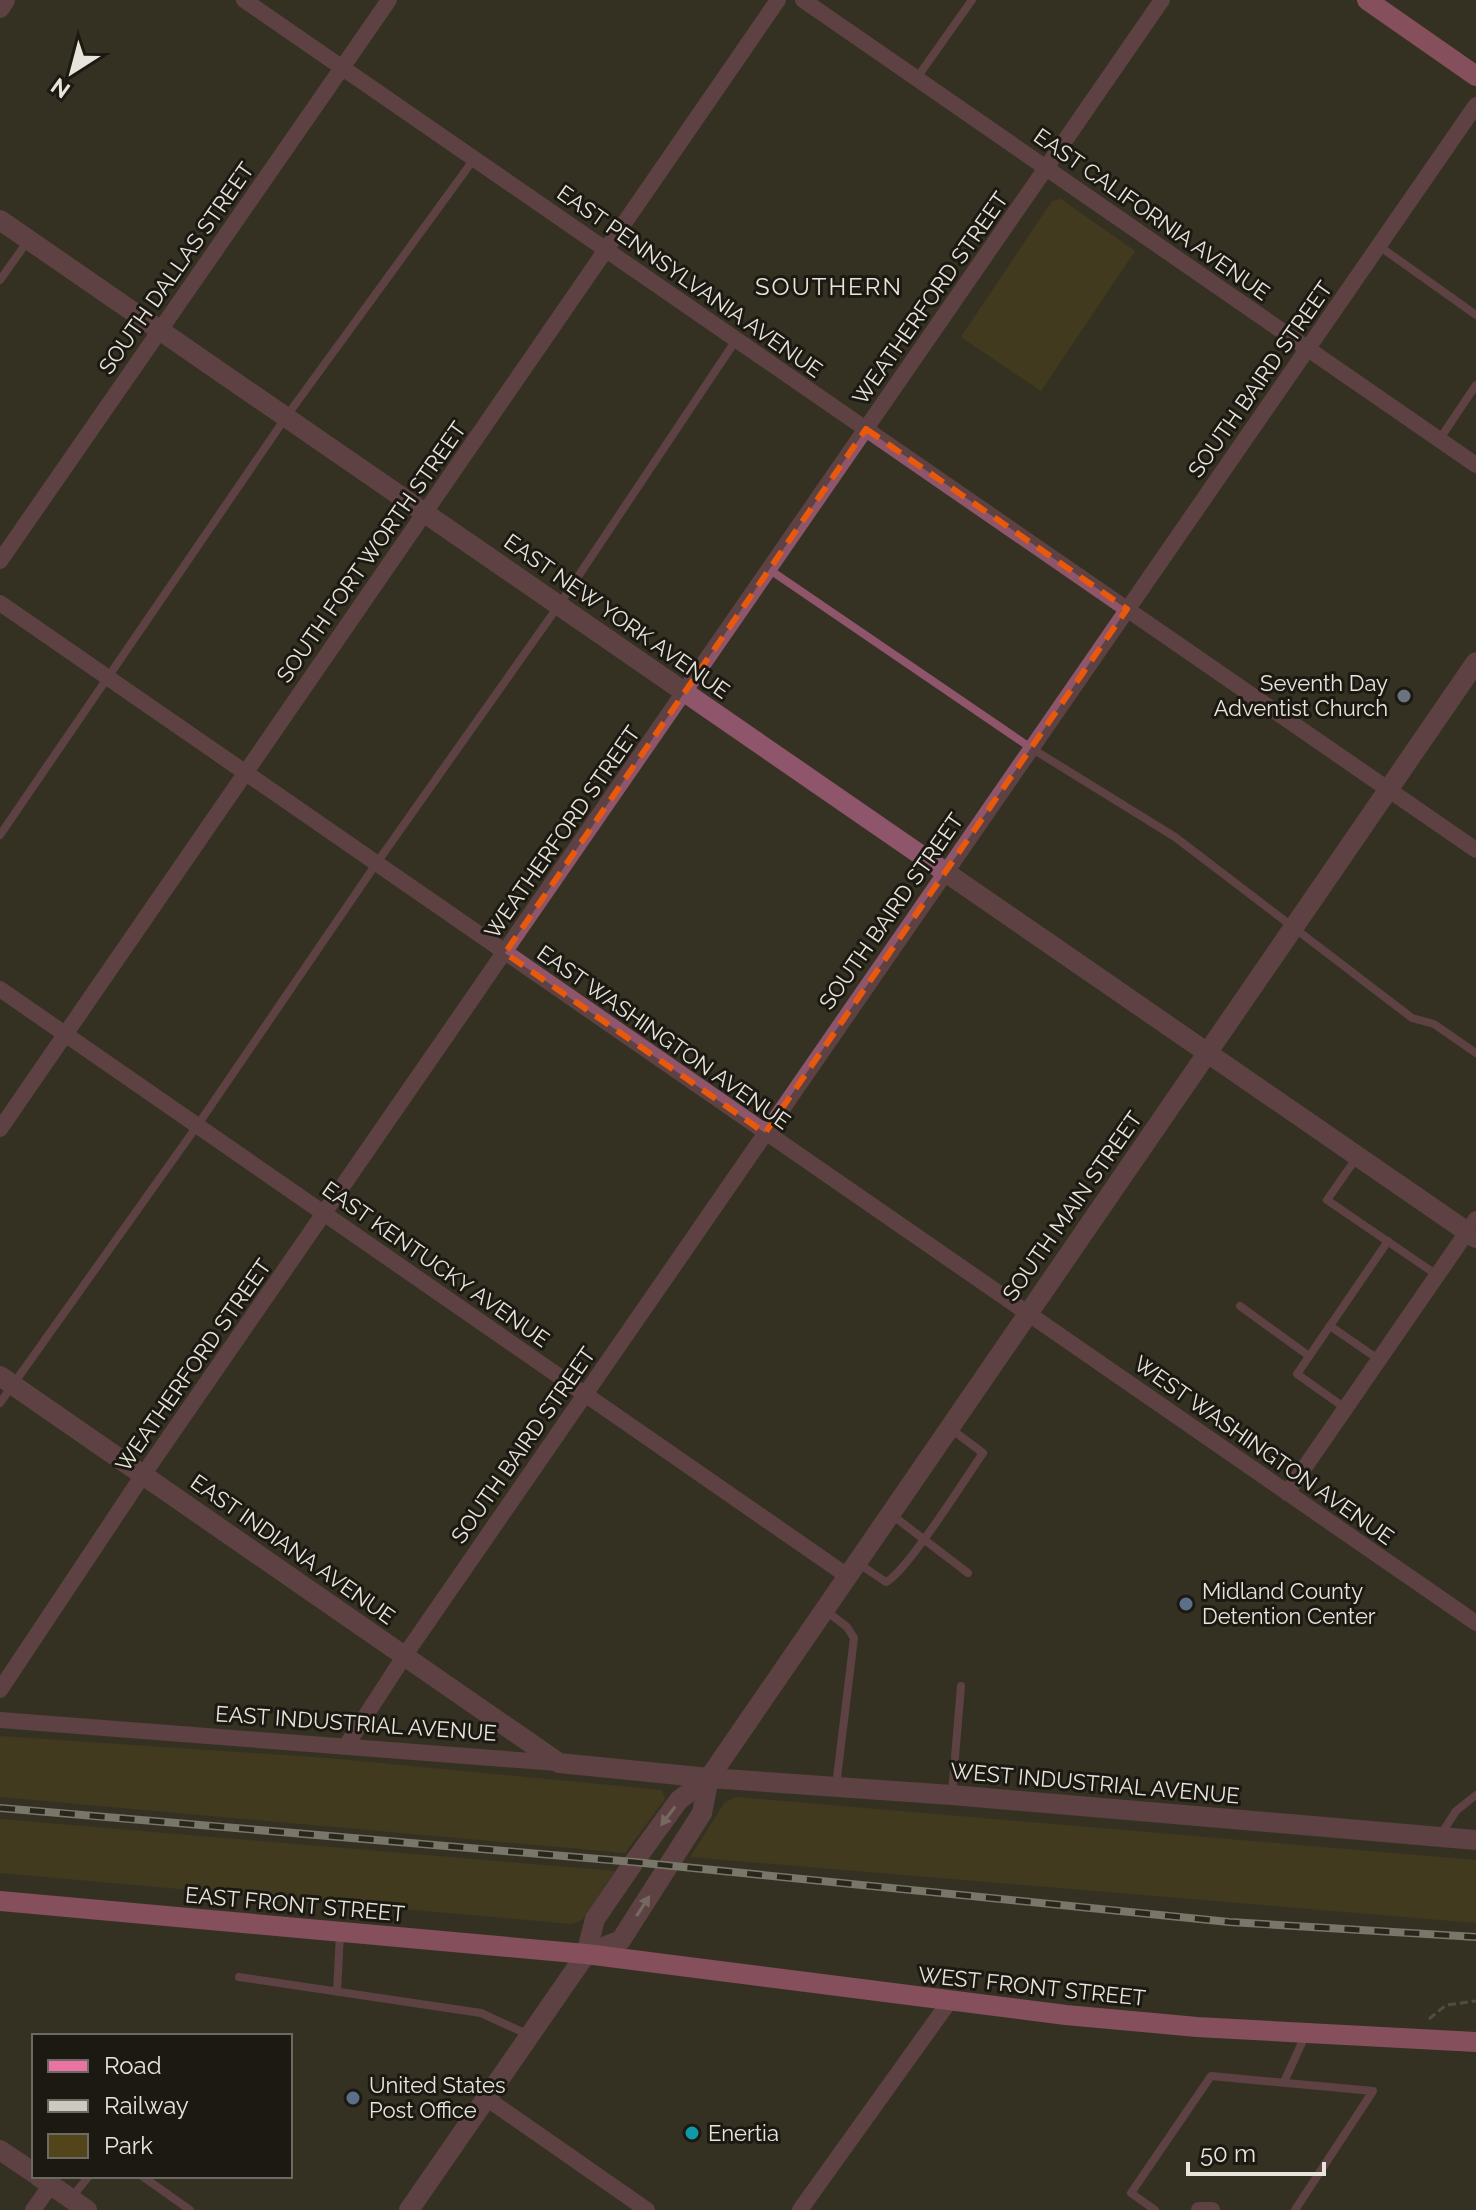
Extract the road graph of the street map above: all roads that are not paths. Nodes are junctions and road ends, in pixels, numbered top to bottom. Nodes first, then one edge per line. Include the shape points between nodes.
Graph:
1 (5, 0) edge
2 (244, 0) edge
3 (389, 0) edge
4 (778, 0) edge
5 (803, 0) edge
6 (972, 0) edge
7 (1162, 0) edge
8 (1367, 0) edge
9 (0, 8) edge
10 (342, 68) junction
11 (1476, 76) edge
12 (916, 79) junction
13 (1476, 105) edge
14 (474, 159) junction
15 (1046, 168) junction
16 (0, 220) edge
17 (28, 239) junction
18 (1379, 246) junction
19 (606, 250) junction
20 (0, 280) edge
21 (1476, 315) edge
22 (160, 330) junction
23 (736, 340) junction
24 (1308, 349) junction
25 (1476, 385) edge
26 (286, 417) junction
27 (866, 429) junction
28 (1439, 440) junction
29 (1476, 465) edge
30 (425, 513) junction
31 (0, 561) edge
32 (770, 570) junction
33 (0, 603) edge
34 (559, 605) junction
35 (1127, 609) junction
36 (1476, 662) edge
37 (108, 678) junction
38 (685, 692) junction
39 (1031, 748) junction
40 (245, 773) junction
41 (1388, 789) junction
42 (0, 835) edge
43 (1476, 850) edge
44 (376, 864) junction
45 (945, 872) junction
46 (1293, 928) junction
47 (505, 953) junction
48 (0, 989) edge
49 (65, 1034) junction
50 (1207, 1052) junction
51 (1476, 1053) edge
52 (197, 1126) junction
53 (0, 1129) edge
54 (765, 1133) junction
55 (1357, 1156) junction
56 (325, 1214) junction
57 (1473, 1229) edge
58 (1388, 1241) junction
59 (1437, 1275) junction
60 (1240, 1306) dead end
61 (1027, 1313) junction
62 (1330, 1326) junction
63 (1309, 1356) junction
64 (1378, 1359) junction
65 (6, 1380) edge
66 (585, 1394) junction
67 (0, 1403) edge
68 (1345, 1408) junction
69 (948, 1427) junction
70 (143, 1475) junction
71 (1287, 1493) junction
72 (889, 1513) junction
73 (923, 1539) junction
74 (851, 1568) junction
75 (968, 1573) dead end
76 (824, 1609) junction
77 (1476, 1623) edge
78 (405, 1655) junction
79 (961, 1686) dead end
80 (0, 1690) edge
81 (0, 1720) edge
82 (346, 1746) junction
83 (559, 1763) junction
84 (709, 1778) junction
85 (836, 1786) junction
86 (952, 1795) junction
87 (1476, 1795) edge
88 (1439, 1836) junction
89 (1476, 1840) edge
90 (0, 1901) edge
91 (340, 1932) junction
92 (586, 1954) junction
93 (239, 1977) dead end
94 (337, 1992) junction
95 (949, 2002) junction
96 (1305, 2034) junction
97 (530, 2035) junction
98 (1476, 2042) edge
99 (1284, 2082) junction
100 (486, 2098) junction
101 (0, 2150) edge
102 (32, 2172) edge
103 (41, 2178) edge
104 (88, 2178) edge
105 (145, 2178) edge
106 (79, 2204) edge
107 (33, 2210) edge
108 (190, 2210) edge
109 (409, 2210) edge
110 (647, 2210) edge
111 (800, 2210) edge
112 (1155, 2210) edge
113 (1199, 2210) edge
114 (1212, 2210) edge
115 (1295, 2210) edge

1 - 9 street
2 - 10 street, EAST PENNSYLVANIA AVENUE
3 - 10 street, SOUTH DALLAS STREET
4 - 19 street, SOUTH FORT WORTH STREET
5 - 12 street, EAST CALIFORNIA AVENUE
6 - 12 lane
7 - 15 street, WEATHERFORD STREET
8 - 11 main road
10 - 14 street, EAST PENNSYLVANIA AVENUE
10 - 22 street, SOUTH DALLAS STREET
12 - 15 street, EAST CALIFORNIA AVENUE
13 - 18 street, SOUTH BAIRD STREET
14 - 19 street, EAST PENNSYLVANIA AVENUE
14 - 26 lane
15 - 24 street, EAST CALIFORNIA AVENUE
15 - 27 street, WEATHERFORD STREET
16 - 17 street, EAST NEW YORK AVENUE
17 - 20 lane
17 - 22 street, EAST NEW YORK AVENUE
18 - 21 lane
18 - 24 street, SOUTH BAIRD STREET
19 - 23 street, EAST PENNSYLVANIA AVENUE
19 - 30 street, SOUTH FORT WORTH STREET
22 - 26 street, EAST NEW YORK AVENUE
22 - 31 street, SOUTH DALLAS STREET
23 - 27 street, EAST PENNSYLVANIA AVENUE
23 - 34 lane
24 - 28 street, EAST CALIFORNIA AVENUE
24 - 35 street, SOUTH BAIRD STREET
25 - 28 lane
26 - 30 street, EAST NEW YORK AVENUE
26 - 37 lane
27 - 32 street, WEATHERFORD STREET
27 - 35 street, EAST PENNSYLVANIA AVENUE
28 - 29 street, EAST CALIFORNIA AVENUE
30 - 34 street, EAST NEW YORK AVENUE
30 - 40 street, SOUTH FORT WORTH STREET
32 - 38 street, WEATHERFORD STREET
32 - 39 lane
33 - 37 street, EAST WASHINGTON AVENUE
34 - 38 street, EAST NEW YORK AVENUE
34 - 44 lane
35 - 39 street, SOUTH BAIRD STREET
35 - 41 street, EAST PENNSYLVANIA AVENUE
36 - 41 street, SOUTH MAIN STREET
37 - 40 street, EAST WASHINGTON AVENUE
37 - 42 lane
38 - 45 street, EAST NEW YORK AVENUE
38 - 47 street, WEATHERFORD STREET
39 - 45 street, SOUTH BAIRD STREET
39 - 46 lane via 1175,837
40 - 44 street, EAST WASHINGTON AVENUE
40 - 49 street, SOUTH FORT WORTH STREET
41 - 43 street, EAST PENNSYLVANIA AVENUE
41 - 46 street, SOUTH MAIN STREET
44 - 47 street, EAST WASHINGTON AVENUE
44 - 52 lane
45 - 50 street, EAST NEW YORK AVENUE
45 - 54 street, SOUTH BAIRD STREET
46 - 50 street, SOUTH MAIN STREET
46 - 51 lane via 1412,1018 1434,1024
47 - 54 street, EAST WASHINGTON AVENUE
47 - 56 street, WEATHERFORD STREET
48 - 49 street, EAST KENTUCKY AVENUE
49 - 52 street, EAST KENTUCKY AVENUE
49 - 53 street, SOUTH FORT WORTH STREET
50 - 55 street, EAST NEW YORK AVENUE
50 - 61 street, SOUTH MAIN STREET
52 - 56 street, EAST KENTUCKY AVENUE
52 - 65 lane
54 - 61 street, EAST WASHINGTON AVENUE
54 - 66 street, SOUTH BAIRD STREET
55 - 57 street, EAST NEW YORK AVENUE
55 - 58 lane via 1327,1200
56 - 66 street, EAST KENTUCKY AVENUE
56 - 70 street, WEATHERFORD STREET
57 - 59 street
58 - 59 lane
58 - 62 lane
59 - 64 street
60 - 63 lane
61 - 69 street, SOUTH MAIN STREET
61 - 71 street, WEST WASHINGTON AVENUE
62 - 63 lane
62 - 64 lane
63 - 68 lane via 1297,1374
64 - 68 street
65 - 67 lane
65 - 70 street, EAST INDIANA AVENUE
66 - 74 street, EAST KENTUCKY AVENUE
66 - 78 street, SOUTH BAIRD STREET
68 - 71 street
69 - 72 street, SOUTH MAIN STREET
69 - 73 lane via 983,1453
70 - 78 street, EAST INDIANA AVENUE
70 - 80 street, WEATHERFORD STREET
71 - 77 street, WEST WASHINGTON AVENUE
72 - 73 lane
72 - 74 street, SOUTH MAIN STREET
73 - 74 lane via 895,1578 886,1582
73 - 75 lane
74 - 76 street, SOUTH MAIN STREET
76 - 84 street, SOUTH MAIN STREET
76 - 85 lane via 854,1638
78 - 82 street, SOUTH BAIRD STREET
78 - 83 street, EAST INDIANA AVENUE
79 - 86 lane
81 - 82 street, EAST INDUSTRIAL AVENUE
82 - 83 street, EAST INDUSTRIAL AVENUE
83 - 84 street, EAST INDUSTRIAL AVENUE
84 - 85 street, WEST INDUSTRIAL AVENUE
84 -> 92 street, SOUTH MAIN STREET via 679,1800 634,1862 595,1919
92 -> 84 street, SOUTH MAIN STREET via 621,1940 702,1813
85 - 86 street, WEST INDUSTRIAL AVENUE
86 - 88 street, WEST INDUSTRIAL AVENUE
87 - 88 lane via 1456,1811
88 - 89 street, WEST INDUSTRIAL AVENUE
90 - 91 main road, EAST FRONT STREET
91 - 92 main road, EAST FRONT STREET
91 - 94 lane
92 - 95 main road, WEST FRONT STREET
92 - 97 street, SOUTH MAIN STREET
93 - 94 lane
94 - 97 lane via 481,2013
95 - 96 main road, WEST FRONT STREET
95 - 111 street
96 - 98 main road, WEST FRONT STREET
96 - 99 lane
97 - 100 street, SOUTH MAIN STREET
99 - 112 lane via 1211,2076 1131,2193
99 - 115 lane via 1373,2091
100 - 109 street, SOUTH MAIN STREET
100 - 110 street
101 - 102 street
103 - 106 street
103 - 107 street
104 - 106 lane
105 - 108 lane
113 - 114 street

